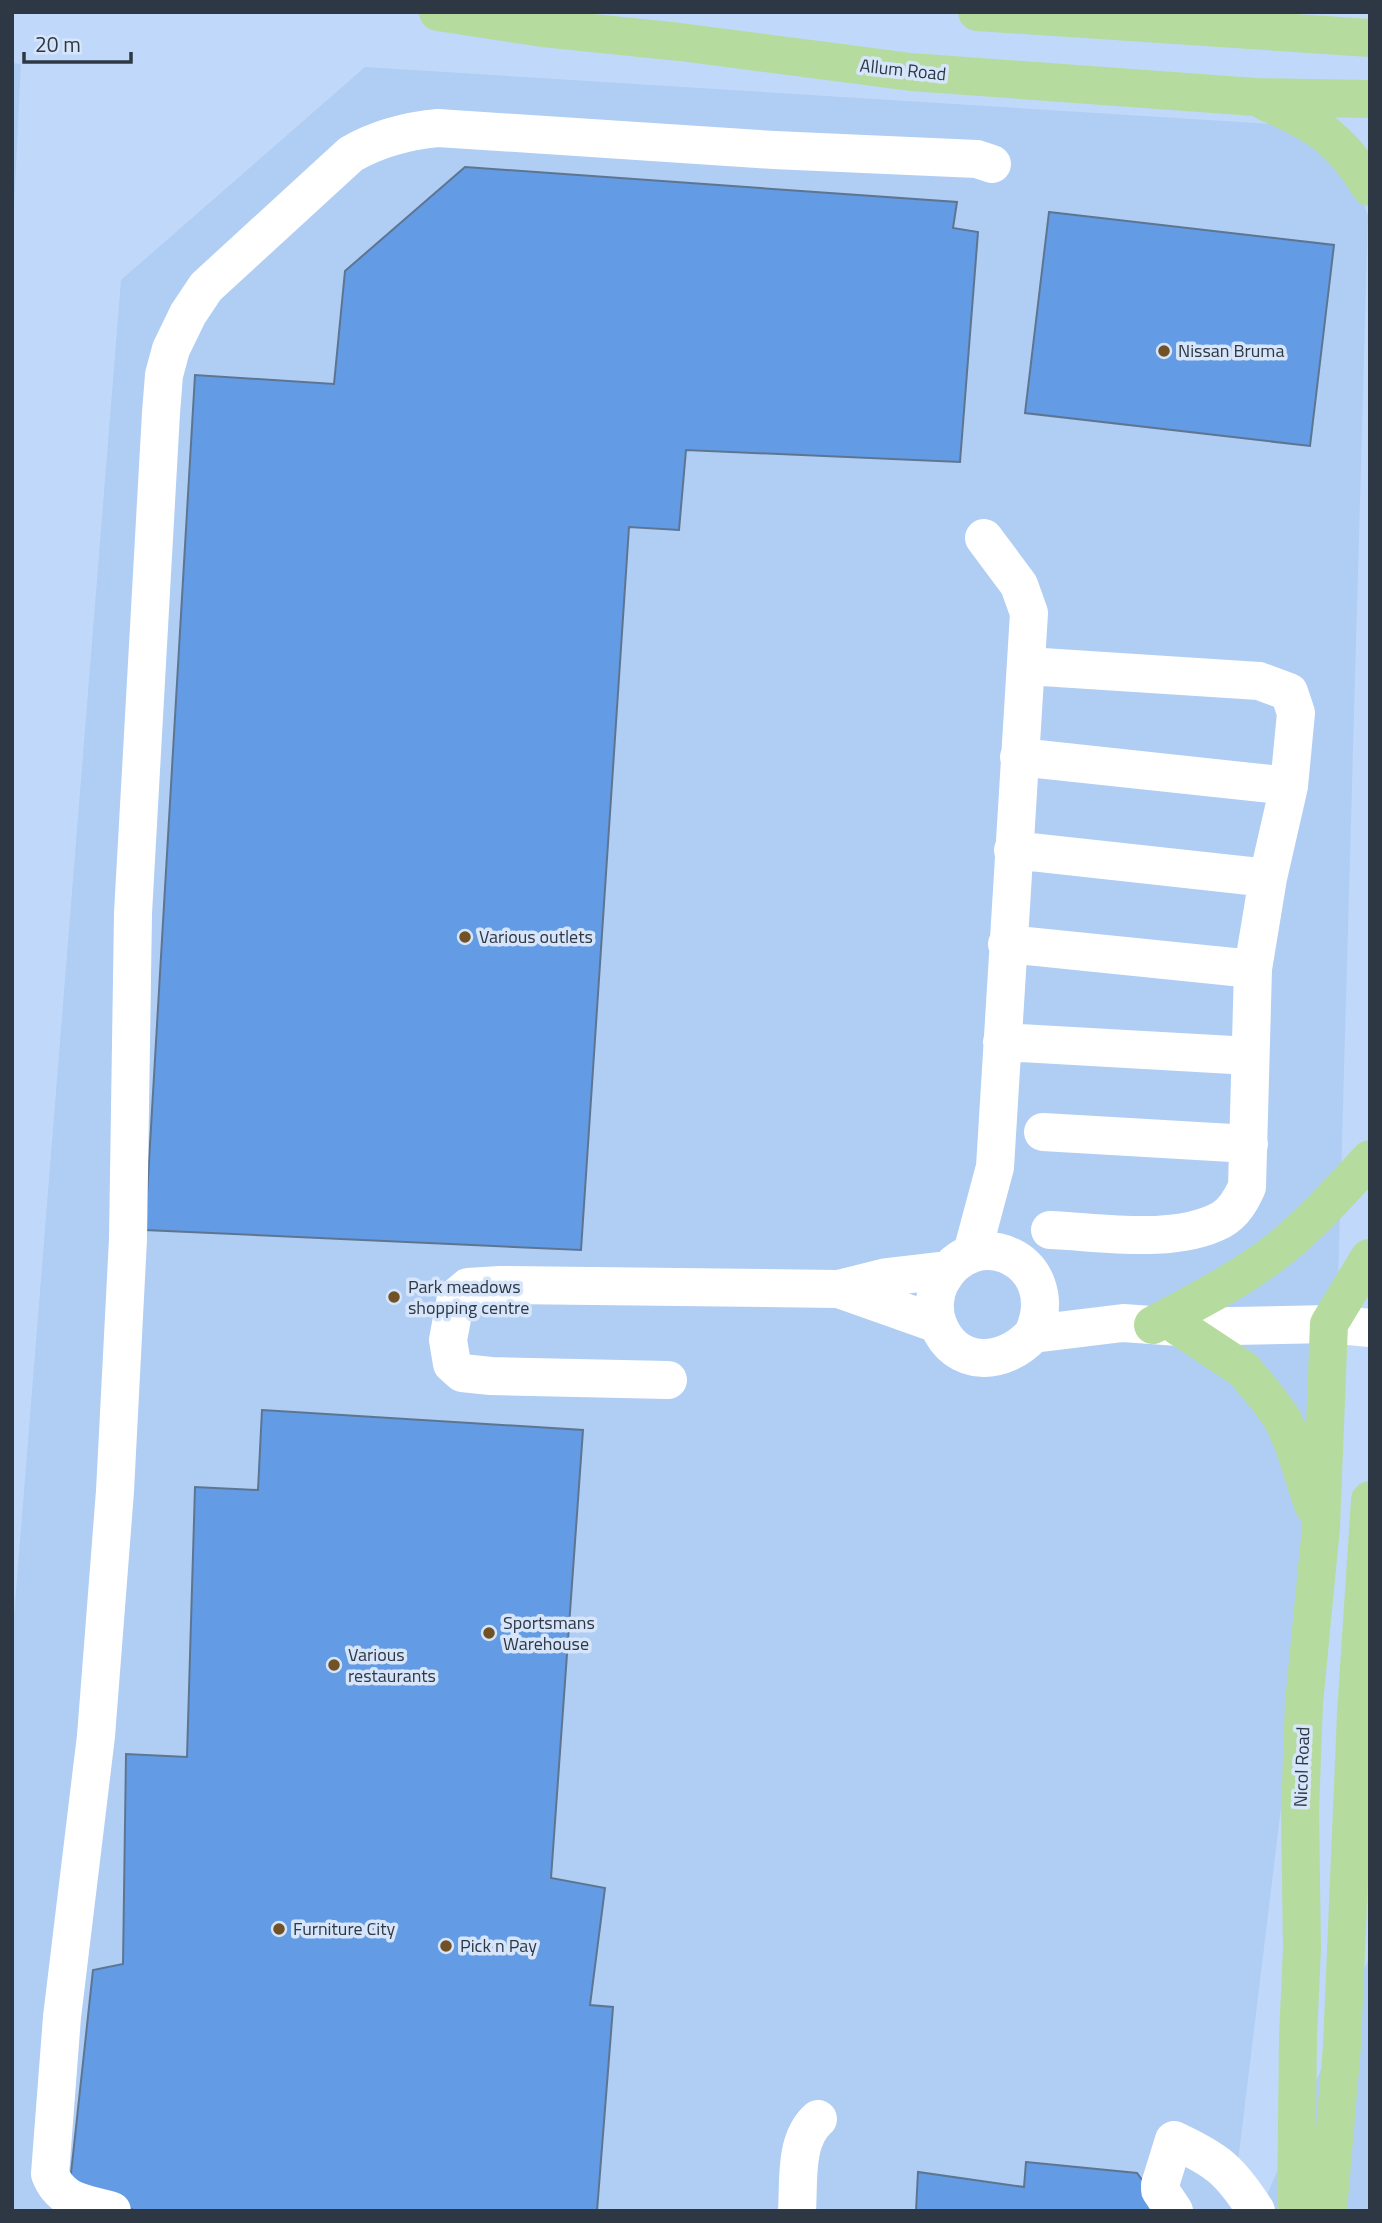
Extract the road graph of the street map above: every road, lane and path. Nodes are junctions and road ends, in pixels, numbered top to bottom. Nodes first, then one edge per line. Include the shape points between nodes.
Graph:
1 (438, 12) edge
2 (977, 12) edge
3 (1370, 38) edge
4 (1255, 97) junction
5 (1370, 99) edge
6 (992, 164) dead end
7 (1370, 187) edge
8 (984, 538) dead end
9 (1027, 666) junction
10 (1019, 757) junction
11 (1289, 786) junction
12 (1013, 850) junction
13 (1268, 878) junction
14 (1007, 944) junction
15 (1254, 969) junction
16 (1002, 1042) junction
17 (1250, 1056) junction
18 (1043, 1132) dead end
19 (1249, 1144) junction
20 (1370, 1159) edge
21 (995, 1167) junction
22 (1050, 1230) dead end
23 (1370, 1257) edge
24 (959, 1261) junction
25 (1026, 1271) junction
26 (839, 1289) junction
27 (938, 1324) junction
28 (1329, 1324) junction
29 (1152, 1325) junction
30 (1370, 1328) edge
31 (1033, 1334) junction
32 (668, 1380) dead end
33 (1370, 1500) edge
34 (1321, 1527) junction
35 (818, 2119) dead end
36 (112, 2211) edge
37 (797, 2211) edge
38 (1174, 2211) edge
39 (1256, 2211) edge
40 (1296, 2211) edge
41 (1328, 2211) edge

1 - 4 main road, Allum Road via 911,72
2 - 3 main road
4 - 5 main road, Allum Road
4 - 7 main road via 1324,131 1345,150
6 - 36 street via 976,159 438,128 411,131 351,154 248,246 206,287 171,349 161,412 132,913 128,1239 115,1491 96,1736 62,2017 50,2174 65,2197
8 - 9 street via 1020,585 1029,613
9 - 10 street
9 - 11 street via 1259,681 1289,692 1296,713
10 - 11 street
10 - 12 street
11 - 13 street
12 - 13 street
12 - 14 street
13 - 15 street
14 - 15 street
14 - 16 street
15 - 17 street
16 - 17 street
16 - 21 street
17 - 19 street
18 - 19 street
19 - 22 street via 1247,1187 1240,1204 1222,1220 1188,1232 1147,1235
20 - 29 main road via 1280,1248 1225,1287
21 - 24 street
21 - 25 street
23 - 28 main road
24 - 25 street via 993,1251
24 - 26 street
24 - 27 street via 936,1290
25 - 29 street
25 - 31 street via 1042,1300 1041,1318
26 - 27 street
26 - 32 street via 500,1285 468,1287 456,1297 448,1340 452,1364 462,1373
27 - 31 street via 962,1352 978,1358 1011,1353
28 - 29 street
28 - 30 street
28 - 34 main road, Nicol Road
29 - 31 street
29 - 34 main road via 1244,1370 1283,1420
33 - 41 main road via 1342,2046
34 - 40 main road, Nicol Road via 1304,1703 1300,1811
35 - 37 street via 806,2134
38 - 39 street via 1160,2190 1174,2140 1212,2158 1231,2175

